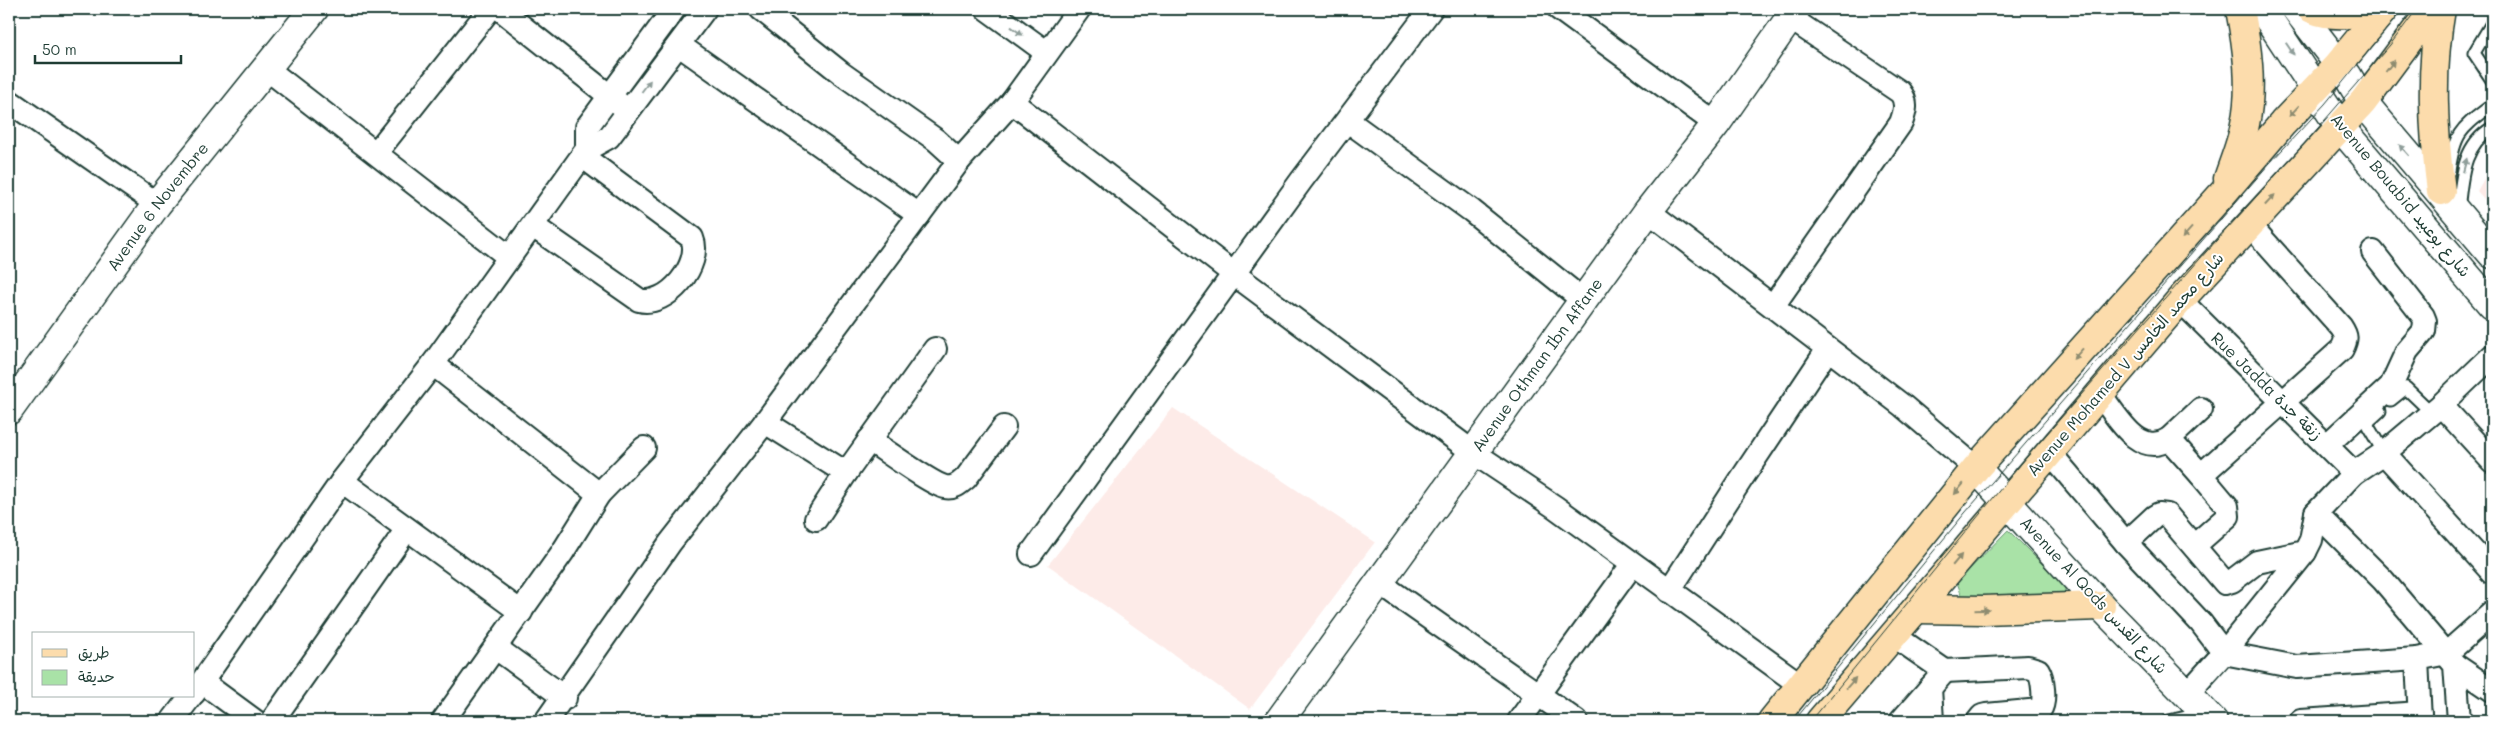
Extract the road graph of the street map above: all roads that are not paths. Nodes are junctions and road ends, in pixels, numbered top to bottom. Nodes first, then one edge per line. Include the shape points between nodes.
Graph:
1 (314, 9) edge
2 (490, 9) edge
3 (500, 9) edge
4 (674, 9) edge
5 (705, 9) edge
6 (761, 9) edge
7 (987, 9) edge
8 (1079, 9) edge
9 (1431, 9) edge
10 (1559, 9) edge
11 (2240, 9) edge
12 (2262, 9) edge
13 (2296, 9) edge
14 (2312, 9) edge
15 (2374, 9) edge
16 (2384, 9) edge
17 (2432, 9) edge
18 (2441, 9) edge
19 (1793, 14) edge
20 (2492, 23) edge
21 (679, 45) junction
22 (1046, 52) junction
23 (2338, 65) junction
24 (267, 69) junction
25 (2492, 80) edge
26 (2315, 88) junction
27 (610, 96) junction
28 (9, 101) edge
29 (1012, 102) junction
30 (2363, 102) junction
31 (2492, 105) edge
32 (627, 110) junction
33 (1348, 121) junction
34 (1716, 124) junction
35 (2340, 126) junction
36 (2492, 128) edge
37 (584, 153) junction
38 (376, 154) junction
39 (959, 161) junction
40 (2224, 192) junction
41 (2448, 200) junction
42 (157, 204) junction
43 (1648, 210) junction
44 (919, 215) junction
45 (2248, 224) junction
46 (533, 226) junction
47 (2373, 252) dead end
48 (2492, 254) edge
49 (509, 257) junction
50 (1234, 274) junction
51 (2180, 300) junction
52 (1584, 301) junction
53 (2492, 305) edge
54 (1773, 306) junction
55 (935, 349) dead end
56 (1828, 349) junction
57 (2492, 356) edge
58 (433, 364) junction
59 (2100, 394) junction
60 (2284, 403) junction
61 (2436, 408) junction
62 (2201, 409) dead end
63 (9, 410) edge
64 (765, 422) junction
65 (1004, 427) dead end
66 (2169, 439) junction
67 (869, 440) junction
68 (2327, 445) junction
69 (644, 448) dead end
70 (1474, 453) junction
71 (2050, 453) junction
72 (2384, 453) junction
73 (2492, 461) edge
74 (1976, 468) junction
75 (846, 473) junction
76 (2354, 473) junction
77 (2201, 475) junction
78 (342, 481) junction
79 (599, 494) junction
80 (2006, 502) junction
81 (2316, 513) junction
82 (816, 519) dead end
83 (407, 529) junction
84 (2126, 543) junction
85 (2194, 546) junction
86 (2305, 552) junction
87 (1031, 554) dead end
88 (1632, 565) junction
89 (2492, 572) edge
90 (1378, 582) junction
91 (1669, 591) junction
92 (2102, 606) junction
93 (1916, 610) junction
94 (521, 612) junction
95 (2492, 613) edge
96 (1893, 635) junction
97 (496, 648) junction
98 (2224, 653) junction
99 (2417, 659) junction
100 (2451, 659) junction
101 (1945, 671) junction
102 (1802, 686) junction
103 (1930, 688) junction
104 (196, 690) edge
105 (2492, 690) edge
106 (1538, 694) junction
107 (190, 698) edge
108 (564, 698) junction
109 (2203, 712) edge
110 (2420, 717) edge
111 (1289, 718) edge
112 (172, 721) edge
113 (255, 721) edge
114 (272, 721) edge
115 (443, 721) edge
116 (546, 721) edge
117 (1519, 721) edge
118 (1576, 721) edge
119 (1772, 721) edge
120 (1820, 721) edge
121 (1901, 721) edge
122 (1932, 721) edge
123 (1978, 721) edge
124 (2169, 721) edge
125 (2301, 721) edge
126 (2459, 721) edge

1 - 24 street, Avenue 6 Novembre
2 - 38 street
3 - 27 street
4 - 27 street
5 - 21 street
6 - 39 street via 841,73 936,140
7 -> 22 street
8 - 22 street
9 - 33 street
10 - 34 street
11 - 40 main road via 2248,68 2246,116
12 -> 26 street, Avenue Bouabid شارع بوعبيد
13 - 23 street, Avenue Bouabid شارع بوعبيد
14 - 15 main road via 2332,14
16 - 23 main road
30 -> 17 main road, Avenue Mohamed V شارع محمد الخامس
18 - 41 main road via 2436,39 2434,138
19 - 34 street, Avenue Othman Ibn Affane
19 - 54 street via 1900,92 1905,108 1901,123
20 - 25 lane via 2474,53
32 -> 21 street
21 - 44 street
22 - 29 street
23 - 26 main road
23 - 30 street, Avenue Bouabid شارع بوعبيد
24 - 38 street
24 - 42 street, Avenue 6 Novembre
26 - 35 street, Avenue Bouabid شارع بوعبيد
26 -> 40 main road
27 - 32 street
27 - 37 street via 587,127
28 - 42 street
29 - 39 street
29 - 50 street
30 - 35 main road, Avenue Mohamed V شارع محمد الخامس
41 -> 30 street, Avenue Bouabid شارع بوعبيد
31 - 41 lane via 2455,138
32 - 37 street via 609,137
33 - 50 street
33 - 52 street via 1472,210
34 - 43 street, Avenue Othman Ibn Affane
45 -> 35 main road, Avenue Mohamed V شارع محمد الخامس
35 - 53 street, Avenue Bouabid شارع بوعبيد
41 -> 36 lane via 2469,151
37 - 46 street
37 - 46 street via 692,238 695,251 686,271 662,297 643,302 624,292
38 - 49 street
39 - 44 street
40 -> 74 main road
41 - 48 street, Avenue Bouabid شارع بوعبيد
42 - 63 street, Avenue 6 Novembre
43 - 52 street, Avenue Othman Ibn Affane
43 - 54 street
44 - 64 street
45 - 51 main road, Avenue Mohamed V شارع محمد الخامس
45 - 60 street via 2346,335 2342,349
46 - 49 street
47 - 68 street via 2425,321 2422,336 2407,352 2392,386
49 - 58 street
50 - 70 street
50 - 87 street
51 - 59 main road, Avenue Mohamed V شارع محمد الخامس
51 - 60 street, Rue Jadda زنقة جدة
52 - 70 street, Avenue Othman Ibn Affane
54 - 56 street
55 - 67 street
56 - 74 street via 1904,406
56 - 91 street
57 - 61 street
58 - 78 street
58 - 79 street
59 - 66 street via 2140,442 2154,445
59 - 71 main road, Avenue Mohamed V شارع محمد الخامس
60 - 68 street, Rue Jadda زنقة جدة
60 - 77 street
61 - 72 street
61 - 72 lane via 2402,389 2368,424
61 - 73 street
62 - 66 street
64 - 75 street
64 - 108 street via 670,543
65 - 67 street via 966,478 948,488
66 - 77 street
67 - 75 street
68 - 76 street, Rue Jadda زنقة جدة
69 - 79 street
70 - 88 street via 1555,507
70 - 90 street, Avenue Othman Ibn Affane
71 - 80 main road, Avenue Mohamed V شارع محمد الخامس
71 - 84 street
72 - 76 street
72 - 89 street
74 - 80 street, Avenue Al Qods شارع القدس
74 -> 102 main road
75 - 82 street
76 - 81 street
77 - 85 street via 2227,506 2228,516
78 - 83 street
78 - 104 street
79 - 94 street
80 - 92 street, Avenue Al Qods شارع القدس
93 -> 80 main road, Avenue Mohamed V شارع محمد الخامس
81 - 86 street via 2311,540
81 - 100 street via 2383,580
83 - 94 street
83 - 114 street
84 - 85 street via 2154,517 2163,513 2171,517
84 - 98 street via 2201,623
85 - 86 street via 2225,583 2257,562
86 - 98 street
88 - 91 street
88 - 106 street
90 - 106 street
90 - 111 street, Avenue Othman Ibn Affane
91 - 102 street
93 -> 92 main road
92 - 109 street, Avenue Al Qods شارع القدس
93 - 96 main road, Avenue Mohamed V شارع محمد الخامس
94 - 97 street
95 - 100 street
96 - 101 street
120 -> 96 main road, Avenue Mohamed V شارع محمد الخامس
97 - 108 street
97 - 115 street
98 - 99 street via 2296,666
98 - 109 street
99 - 100 street
99 - 110 street
100 - 105 street
100 - 126 street
101 - 103 street
101 - 123 street via 2028,667 2038,670 2044,704 2040,710 1982,716
102 - 119 main road
103 - 121 street
103 - 122 street
104 - 113 street
106 - 117 street
106 - 118 street
107 - 112 street
108 - 116 street
109 - 124 lane
110 - 125 street

